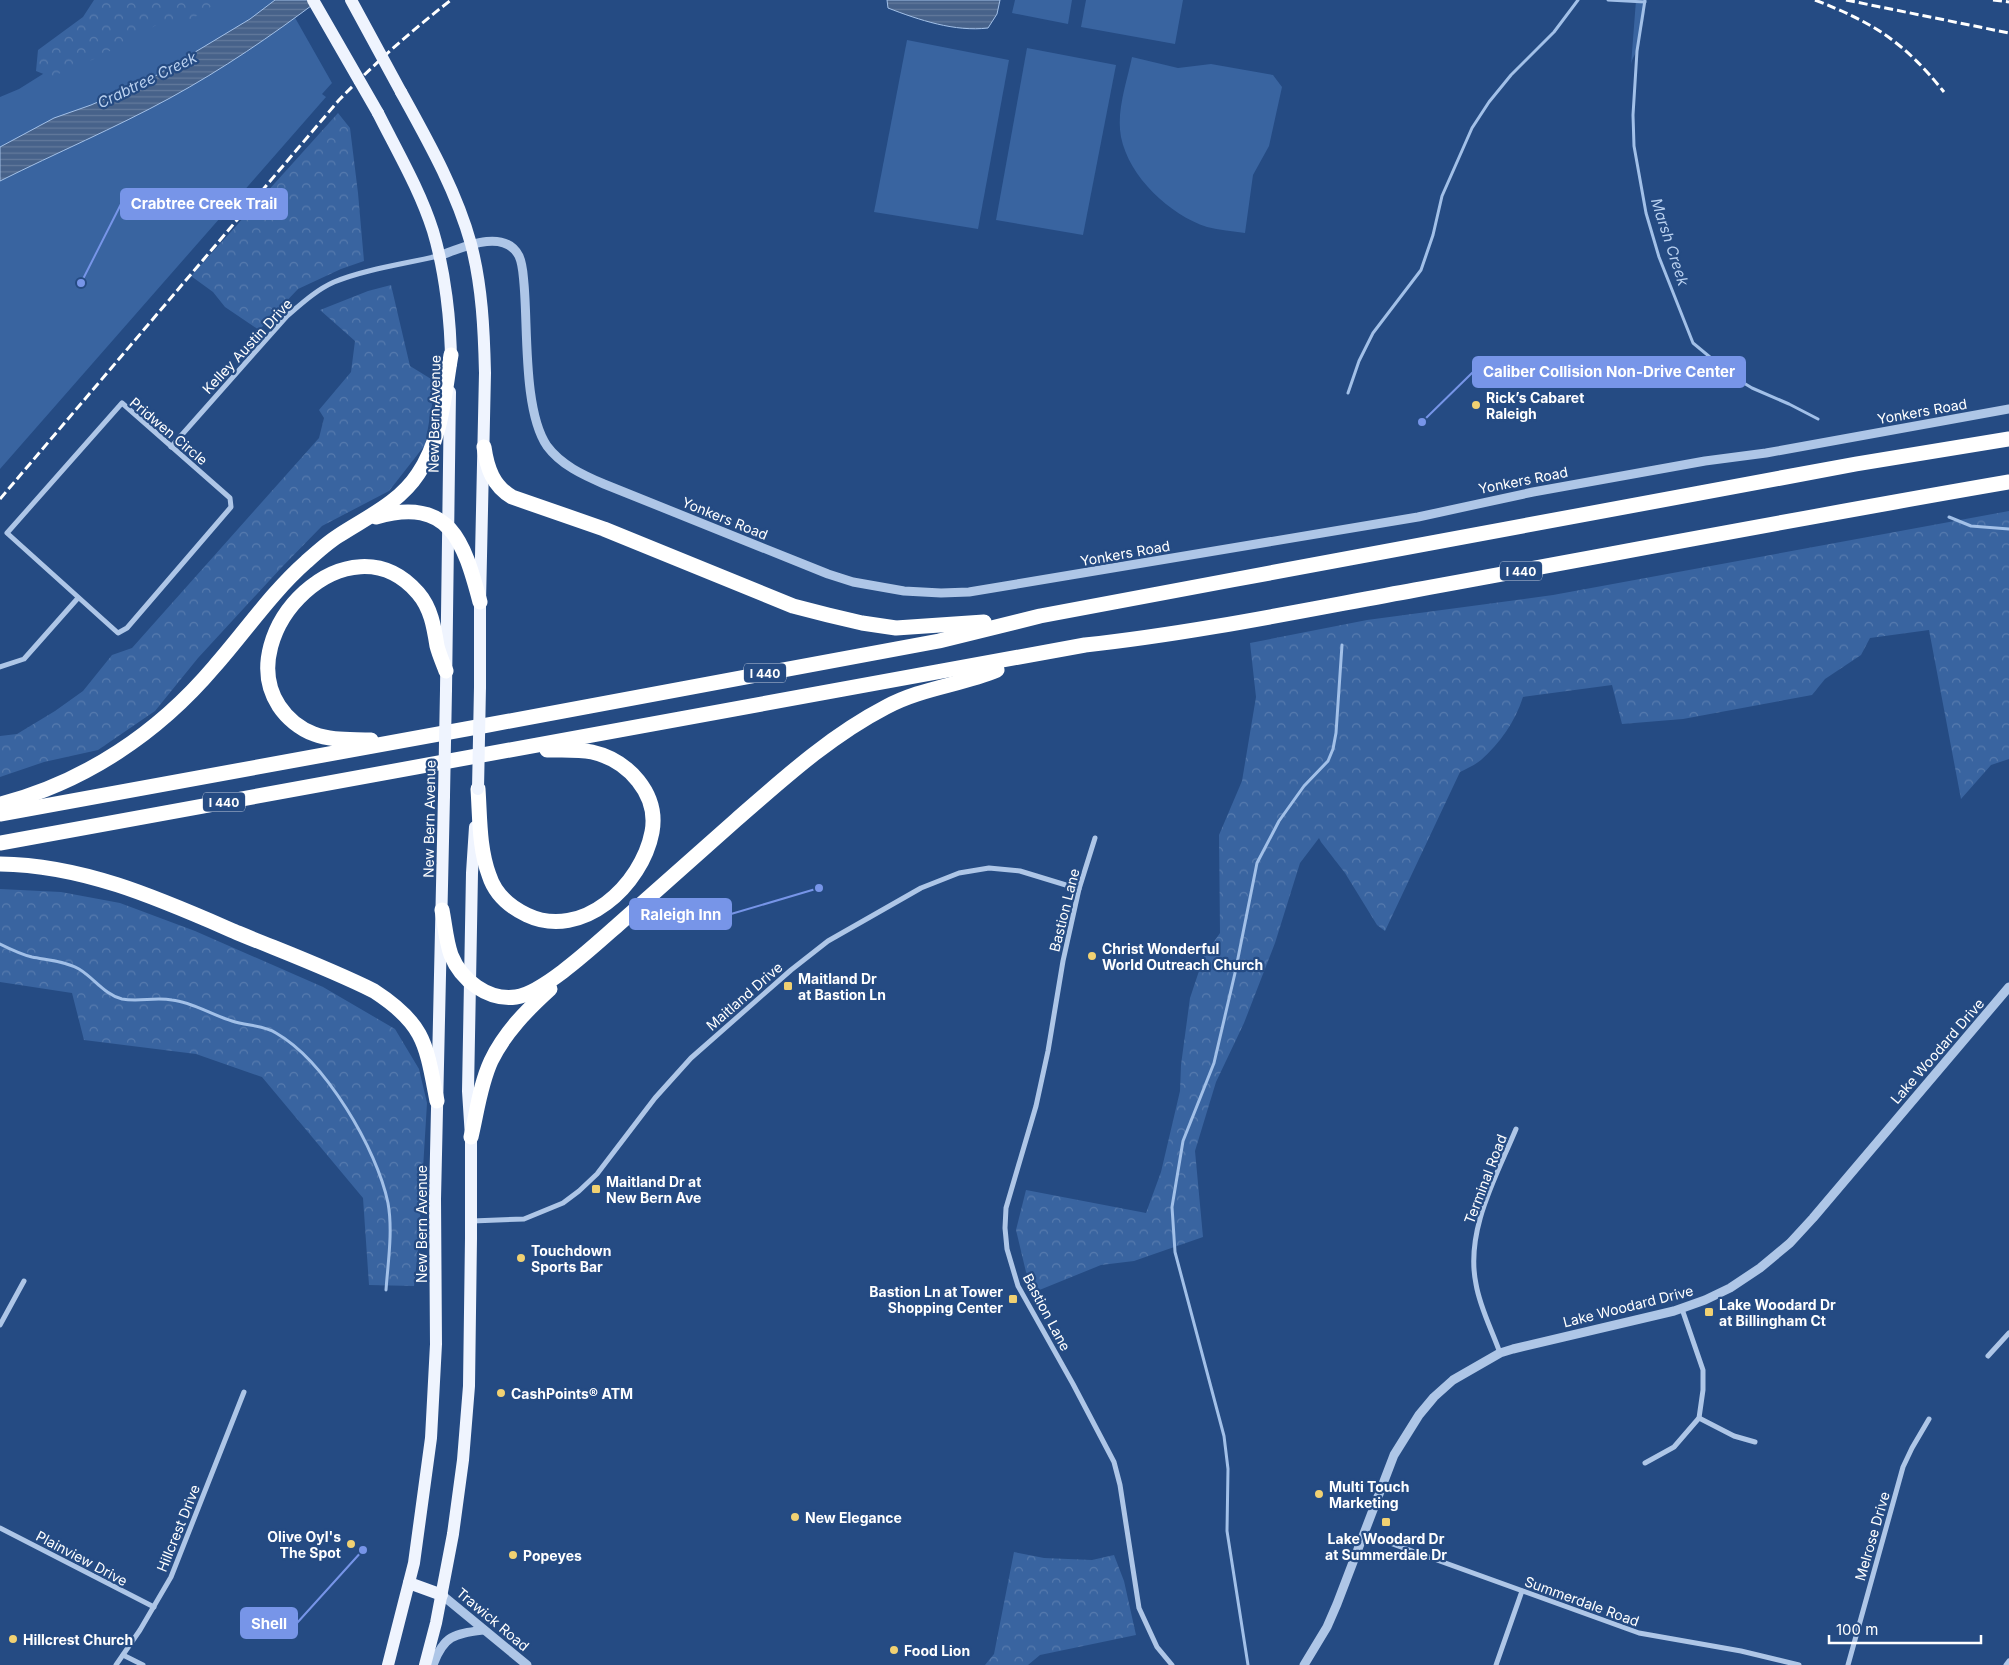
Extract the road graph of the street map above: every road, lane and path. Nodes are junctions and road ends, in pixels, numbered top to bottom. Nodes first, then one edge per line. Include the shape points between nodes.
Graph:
1 (313, 0) edge
2 (350, 0) edge
3 (471, 245) junction
4 (439, 256) junction
5 (451, 355) junction
6 (2009, 409) edge
7 (2009, 439) edge
8 (171, 447) junction
9 (484, 448) junction
10 (2009, 482) edge
11 (360, 522) junction
12 (448, 527) junction
13 (78, 598) junction
14 (480, 602) junction
15 (1040, 616) junction
16 (1032, 655) junction
17 (0, 667) edge
18 (446, 671) junction
19 (394, 741) junction
20 (508, 750) junction
21 (478, 789) junction
22 (0, 805) edge
23 (0, 814) edge
24 (1095, 838) dead end
25 (0, 843) edge
26 (0, 864) edge
27 (1079, 889) junction
28 (442, 910) junction
29 (598, 943) junction
30 (470, 983) junction
31 (2009, 988) edge
32 (437, 1101) junction
33 (1516, 1129) dead end
34 (471, 1137) junction
35 (471, 1221) junction
36 (24, 1281) dead end
37 (1682, 1309) junction
38 (0, 1325) edge
39 (2009, 1333) edge
40 (1500, 1353) junction
41 (1988, 1356) dead end
42 (244, 1392) dead end
43 (1700, 1418) junction
44 (1929, 1419) dead end
45 (1755, 1442) dead end
46 (1645, 1463) dead end
47 (0, 1528) edge
48 (1364, 1534) junction
49 (409, 1583) junction
50 (1522, 1591) junction
51 (442, 1595) junction
52 (154, 1607) junction
53 (484, 1630) junction
54 (123, 1655) junction
55 (2009, 1661) edge
56 (116, 1665) edge
57 (143, 1665) edge
58 (388, 1665) edge
59 (425, 1665) edge
60 (434, 1665) edge
61 (526, 1665) edge
62 (1172, 1665) edge
63 (1304, 1665) edge
64 (1496, 1665) edge
65 (1799, 1665) edge
66 (1848, 1665) edge
67 (2006, 1665) edge

1 - 4 main road, New Bern Avenue, bridge via 378,113 422,204
2 - 3 main road, bridge via 430,144
3 - 4 street, Yonkers Road
3 - 6 street, Yonkers Road via 505,242 515,250 520,260 534,413 540,434 562,461 604,484 828,574 904,591 969,592 1058,578 1418,517 1549,488
3 - 9 main road via 484,335
4 - 5 main road, New Bern Avenue
4 - 8 street, Kelley Austin Drive via 359,274 332,283 307,299 287,316
5 - 11 highway via 437,432 423,466 397,498
5 - 12 main road, New Bern Avenue
7 - 15 highway, I 440 via 1856,464
8 - 13 street, Pridwen Circle via 230,498 231,508 127,628 118,633
8 - 13 street, Pridwen Circle via 122,403 7,534
9 - 14 main road
9 - 15 highway via 486,462 495,481 512,497 604,529 793,606 862,624 896,628
10 - 16 highway, I 440 via 1289,614
11 - 12 highway via 406,511 432,517
11 - 22 highway via 336,537 292,575 202,682 140,738 58,786
12 - 14 highway via 466,554
12 - 18 main road, New Bern Avenue
13 - 17 street via 24,659
14 - 21 main road, bridge
15 - 19 highway, I 440 via 939,641
16 - 20 highway, I 440
16 - 29 highway via 992,672 905,698 840,734 779,782
18 - 19 highway via 425,603 411,586 390,573 356,566 338,570 323,578 295,603 272,642 268,663 269,684 277,703 302,728 324,737
18 - 28 main road, New Bern Avenue, bridge
19 - 23 highway, I 440
20 - 21 highway via 592,752 615,760 633,774 648,798 652,820 649,844 634,874 609,901 584,917 559,923 539,920 519,911 499,894 489,876 481,839
20 - 25 highway, I 440
21 - 30 main road via 472,873
24 - 27 street, Bastion Lane
26 - 32 highway via 48,867 110,882 157,898 374,991 402,1011 422,1036
27 - 35 street, Maitland Drive via 1004,868 959,873 921,888 828,941 698,1052 667,1084 580,1191 563,1203 524,1219
27 - 62 street, Bastion Lane via 1042,1081 1006,1208 1007,1249 1018,1286 1114,1462 1139,1608 1157,1647
28 - 30 highway via 450,954
28 - 32 main road, New Bern Avenue
29 - 30 highway via 543,986 523,996 494,995
29 - 34 highway via 523,1014 502,1042 484,1081
30 - 34 main road via 468,1091
31 - 37 street, Lake Woodard Drive via 1790,1243 1745,1279
32 - 49 main road, New Bern Avenue via 434,1397 418,1539
33 - 40 street, Terminal Road via 1483,1211 1474,1260 1477,1289
34 - 35 main road
35 - 51 main road via 466,1423 457,1506
36 - 38 street
37 - 40 street, Lake Woodard Drive
37 - 43 street via 1703,1370
39 - 41 street
40 - 48 street, Lake Woodard Drive via 1453,1380 1419,1415 1394,1455
42 - 52 street, Hillcrest Drive via 171,1577
43 - 45 street via 1734,1436
43 - 46 street via 1674,1447
44 - 66 street, Melrose Drive via 1903,1467
47 - 52 street, Plainview Drive
48 - 50 street, Summerdale Road
48 - 63 street, Lake Woodard Drive via 1327,1627
49 - 51 main road
49 - 58 main road, New Bern Avenue
50 - 64 street
50 - 65 street, Summerdale Road via 1639,1634 1741,1651
51 - 53 street, Trawick Road
51 - 59 main road
52 - 54 street, Hillcrest Drive
53 - 60 street via 451,1637 441,1647
53 - 61 street, Trawick Road
54 - 56 street, Hillcrest Drive
54 - 57 street
55 - 67 street

